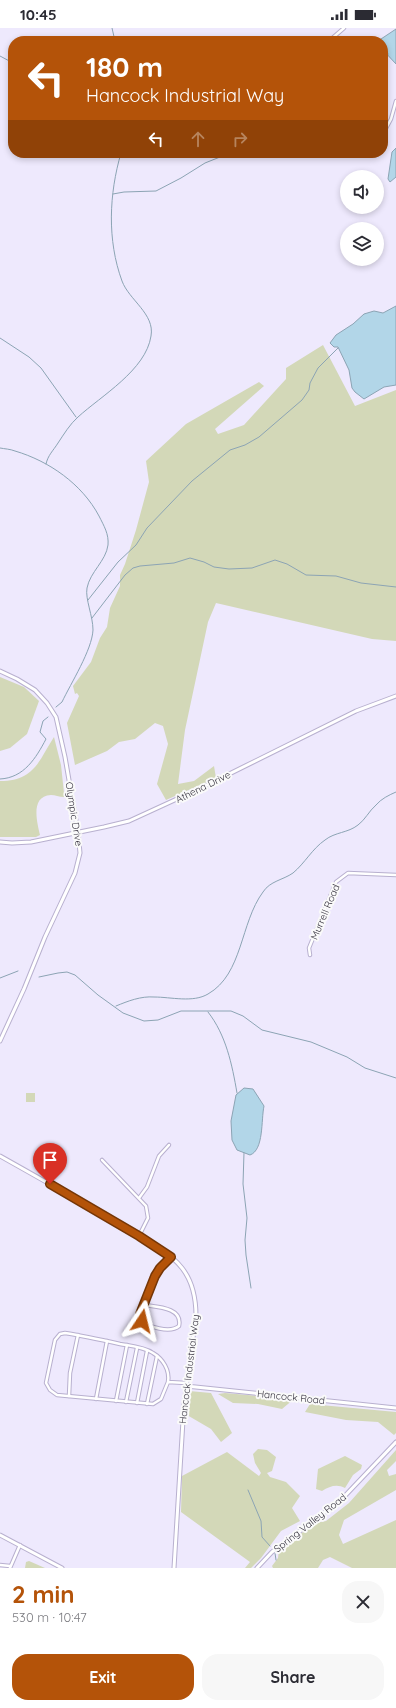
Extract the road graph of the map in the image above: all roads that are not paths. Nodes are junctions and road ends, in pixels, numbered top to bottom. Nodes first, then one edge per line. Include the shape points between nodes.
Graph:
1 (344, 28) edge
2 (335, 36) edge
3 (396, 102) edge
4 (388, 125) edge
5 (0, 671) edge
6 (396, 696) edge
7 (78, 832) junction
8 (0, 842) edge
9 (396, 875) edge
10 (310, 955) dead end
11 (0, 1041) edge
12 (169, 1145) dead end
13 (0, 1156) edge
14 (102, 1160) dead end
15 (139, 1198) junction
16 (139, 1236) junction
17 (171, 1257) junction
18 (144, 1306) junction
19 (78, 1335) junction
20 (107, 1341) junction
21 (127, 1345) junction
22 (137, 1348) junction
23 (147, 1351) junction
24 (157, 1356) junction
25 (168, 1382) junction
26 (186, 1384) junction
27 (69, 1396) junction
28 (96, 1399) junction
29 (116, 1401) junction
30 (126, 1402) junction
31 (137, 1403) junction
32 (147, 1404) junction
33 (396, 1408) edge
34 (396, 1442) edge
35 (0, 1535) edge
36 (20, 1545) junction
37 (0, 1565) edge
38 (10, 1567) edge
39 (62, 1568) edge
40 (174, 1568) edge
41 (257, 1568) edge

1 - 2 street
3 - 4 street
5 - 7 street, Olympic Drive via 35,690 56,716
6 - 7 street, Athena Drive via 356,711 145,814 116,825
7 - 8 street, Athena Drive via 31,842
7 - 11 street, Olympic Drive via 80,852 75,873
9 - 10 street, Murrell Road via 348,873 340,878 336,882 309,948
12 - 15 street via 159,1156 147,1187
13 - 16 street, Hancock Industrial Way
14 - 15 street
15 - 16 street via 146,1206 148,1218
16 - 17 street, Hancock Industrial Way
17 - 18 street via 161,1264
17 - 26 street, Hancock Industrial Way via 187,1275 196,1304
18 - 18 street via 140,1316 146,1324 172,1329 179,1326 179,1320 172,1310
19 - 20 street
19 - 27 street via 70,1373
19 - 27 street via 63,1333 56,1337 46,1382 52,1392
20 - 21 street
20 - 28 street
21 - 22 street
21 - 29 street
22 - 23 street
22 - 30 street
23 - 24 street
23 - 31 street
24 - 25 street via 167,1370
24 - 32 street
25 - 26 street
25 - 32 street via 159,1401
26 - 33 street, Hancock Road
26 - 40 street, Hancock Industrial Way
27 - 28 street
28 - 29 street
29 - 30 street
30 - 31 street
31 - 32 street
34 - 41 street, Spring Valley Road via 341,1500 272,1552
35 - 36 street
36 - 38 street
36 - 39 street
37 - 38 street

